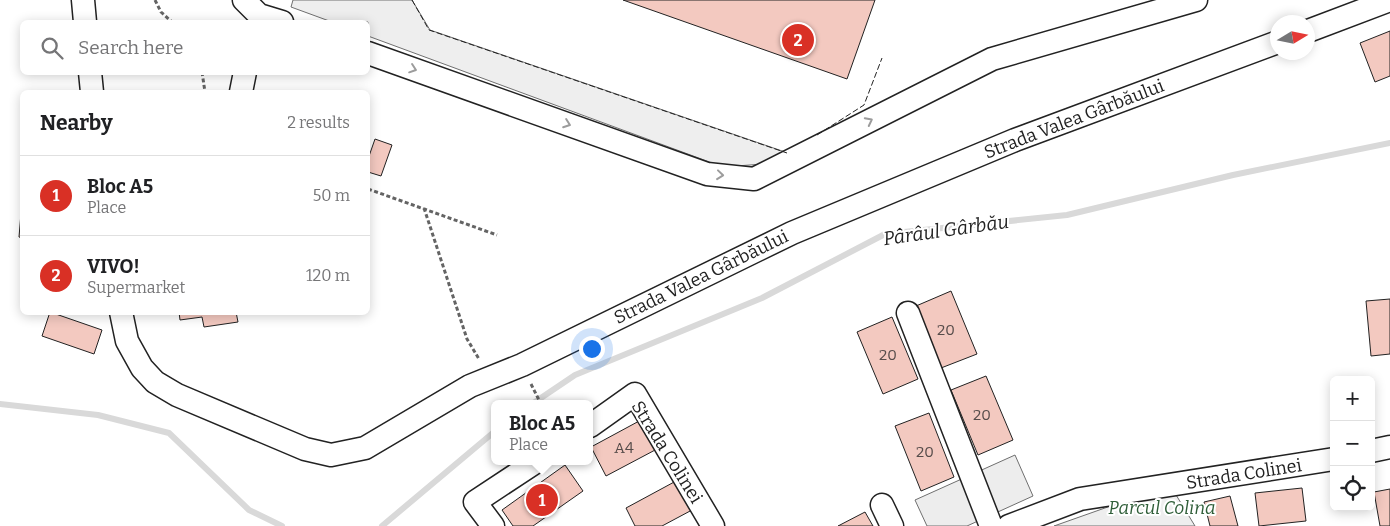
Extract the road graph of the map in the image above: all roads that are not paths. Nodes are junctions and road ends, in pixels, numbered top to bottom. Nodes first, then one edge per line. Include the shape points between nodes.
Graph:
1 (83, 0) edge
2 (1196, 0) edge
3 (1390, 0) edge
4 (254, 12) edge
5 (85, 20) edge
6 (276, 20) edge
7 (1315, 28) edge
8 (1270, 45) edge
9 (370, 54) edge
10 (90, 75) edge
11 (245, 75) edge
12 (92, 90) edge
13 (242, 90) edge
14 (908, 313) dead end
15 (122, 315) edge
16 (593, 424) edge
17 (1390, 447) edge
18 (1375, 450) edge
19 (1330, 460) edge
20 (531, 465) edge
21 (882, 505) dead end
22 (493, 526) edge
23 (712, 526) edge
24 (892, 526) edge
25 (991, 526) edge
26 (1009, 526) edge

1 - 5 street
9 -> 2 street via 707,174 754,179 992,59
3 - 7 street
4 - 6 street
8 - 15 street, Strada Valea Gârbăului via 1015,140 792,233 470,386 365,448 331,456 177,396 155,382 142,368 127,341
10 - 12 street
11 - 13 street
14 - 25 street
16 - 23 street, Strada Colinei via 635,394
17 - 18 street
19 - 26 street, Strada Colinei via 1080,499
20 - 22 street via 476,502
21 - 24 street

